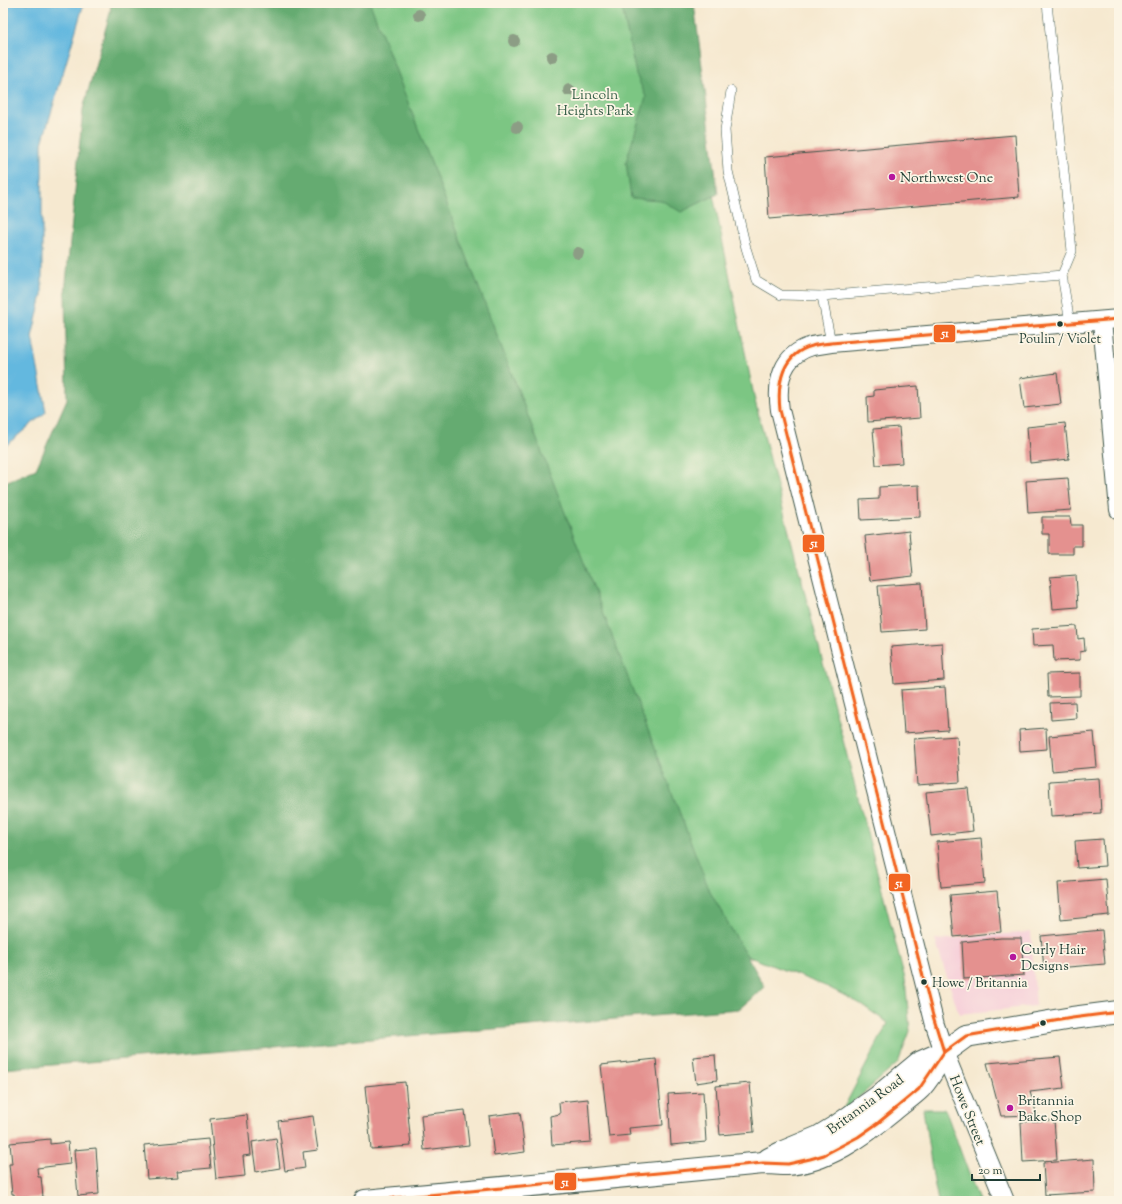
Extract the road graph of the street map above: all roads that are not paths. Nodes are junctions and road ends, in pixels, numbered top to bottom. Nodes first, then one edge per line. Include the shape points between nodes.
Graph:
1 (1047, 3) edge
2 (731, 91) dead end
3 (1062, 274) junction
4 (822, 296) junction
5 (1110, 320) edge
6 (1070, 323) junction
7 (831, 343) junction
8 (1119, 510) edge
9 (1119, 1012) edge
10 (944, 1052) junction
11 (374, 1201) edge
12 (1005, 1201) edge

1 - 3 lane via 1072,251
2 - 4 lane via 725,130 728,171 756,280 781,295
3 - 4 lane
3 - 6 lane
4 - 7 lane
5 - 6 street
5 - 8 street
6 - 7 street
7 - 10 street, Howe Street via 800,351 791,358 780,379 780,410
9 - 10 street, Britannia Road via 966,1036
10 - 11 street, Britannia Road via 919,1063 878,1097 819,1137 762,1163
10 - 12 street, Howe Street

